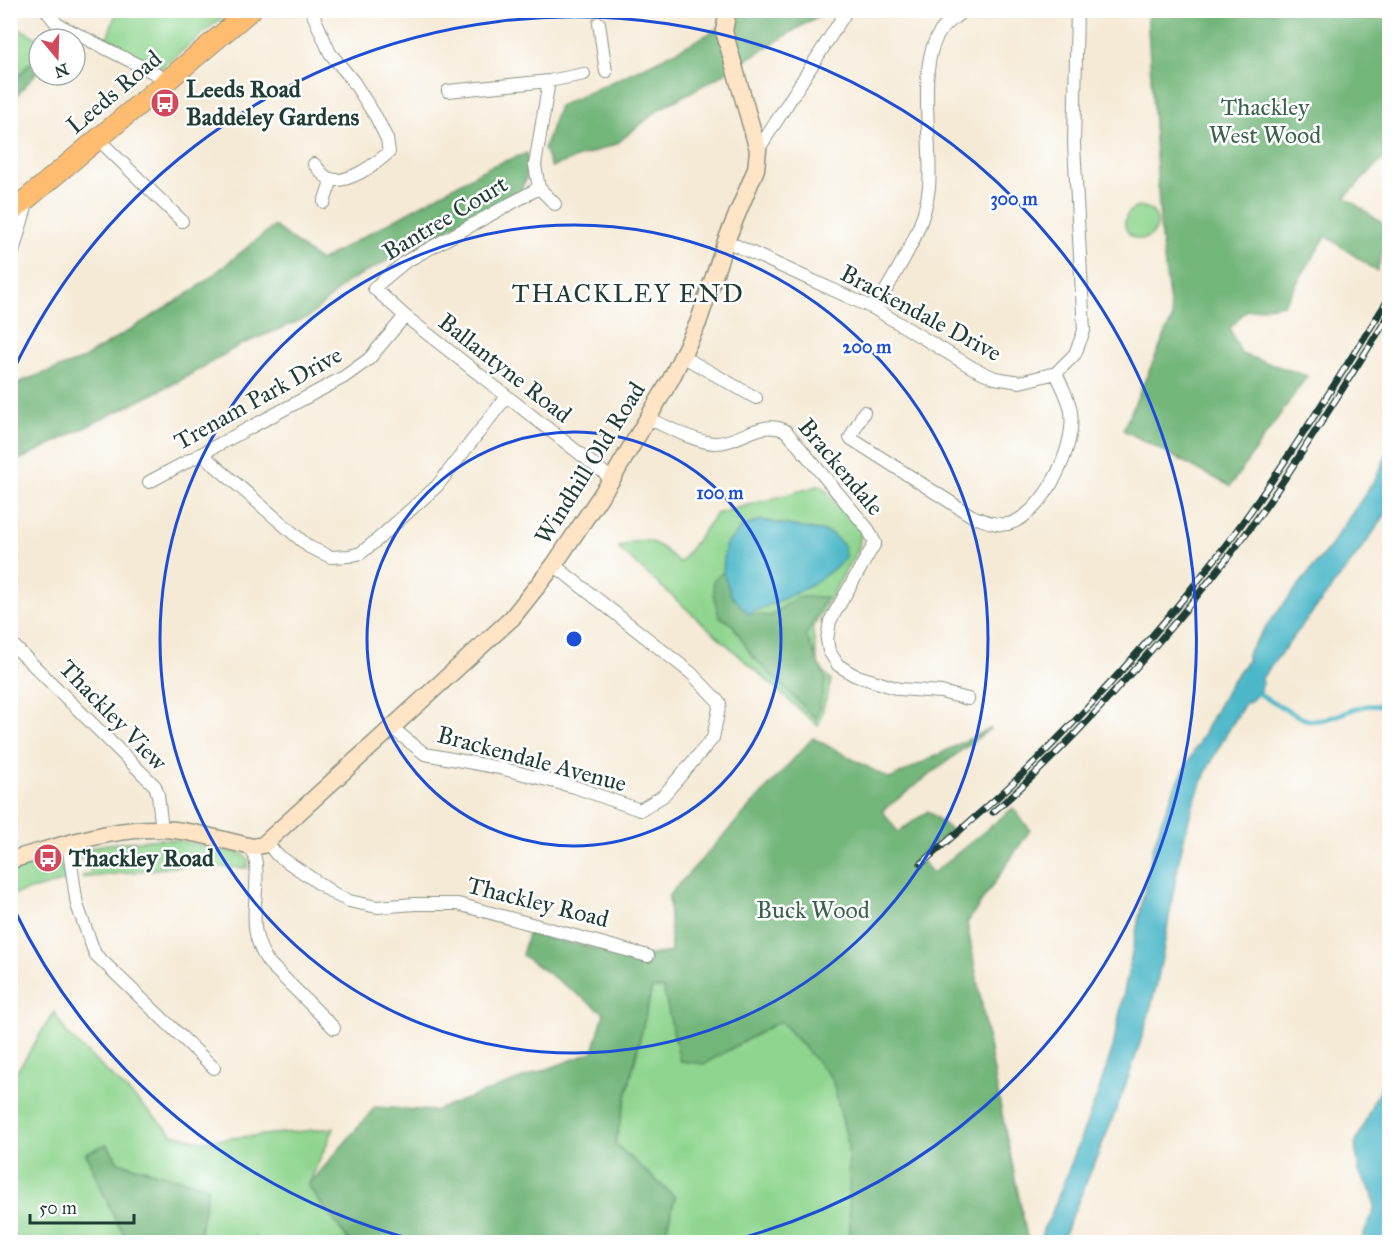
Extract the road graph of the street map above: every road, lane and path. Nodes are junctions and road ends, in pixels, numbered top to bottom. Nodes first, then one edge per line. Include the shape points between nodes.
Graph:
1 (46, 10) edge
2 (251, 10) edge
3 (311, 10) edge
4 (728, 10) edge
5 (964, 10) edge
6 (1077, 10) edge
7 (844, 15) dead end
8 (599, 23) dead end
9 (606, 72) dead end
10 (584, 74) dead end
11 (168, 80) junction
12 (549, 81) junction
13 (448, 91) dead end
14 (98, 139) junction
15 (758, 150) junction
16 (314, 164) dead end
17 (332, 179) junction
18 (539, 188) junction
19 (29, 196) junction
20 (324, 202) dead end
21 (555, 204) dead end
22 (10, 213) edge
23 (182, 221) dead end
24 (726, 241) junction
25 (10, 262) edge
26 (374, 288) joint
27 (876, 309) junction
28 (405, 316) junction
29 (682, 356) junction
30 (1056, 373) junction
31 (507, 396) junction
32 (756, 398) dead end
33 (864, 412) dead end
34 (647, 418) junction
35 (203, 454) junction
36 (612, 479) junction
37 (149, 482) dead end
38 (554, 565) junction
39 (10, 642) edge
40 (968, 699) dead end
41 (392, 728) junction
42 (162, 830) junction
43 (68, 844) junction
44 (260, 844) junction
45 (10, 860) edge
46 (648, 956) dead end
47 (334, 1028) dead end
48 (214, 1068) dead end

1 - 11 street via 57,24
2 - 11 main road, Leeds Road
3 - 17 street via 330,53 353,81 387,139 388,152 376,163 351,177
4 - 15 street, Windhill Old Road via 724,31
5 - 27 street via 940,32 933,47 928,69 929,187 921,222
6 - 30 street via 1074,144 1084,331 1075,354
7 - 15 street
8 - 9 street
10 - 12 street
11 - 14 main road, Leeds Road
12 - 13 street
12 - 18 street, Bantree Court via 536,165
14 - 19 main road, Leeds Road
14 - 23 street
15 - 24 street, Windhill Old Road via 756,169
16 - 17 street
17 - 20 street
18 - 21 street, Bantree Court
18 - 26 street, Bantree Court via 405,262
19 - 22 main road, Leeds Road
19 - 25 street
24 - 27 street, Brackendale Drive
24 - 29 street, Windhill Old Road via 698,323
26 - 28 street, Ballantyne Road
27 - 30 street, Brackendale Drive via 995,378 1020,382
28 - 31 street, Ballantyne Road
28 - 35 street, Trenam Park Drive via 369,359 344,377
29 - 32 street
29 - 34 street, Windhill Old Road
30 - 33 street via 1071,412 1066,455 1051,484 1032,508 1020,519 1006,524 972,516 850,438
31 - 35 street via 437,486 377,540 349,556 332,557 309,547
31 - 36 street, Ballantyne Road
34 - 36 street, Windhill Old Road
34 - 40 street, Brackendale via 713,443 768,427 786,431 868,529 875,543 830,621 827,640 838,665 854,675 899,689 941,692
35 - 37 street, Trenam Park Drive
36 - 38 street, Windhill Old Road
38 - 41 street, Windhill Old Road via 512,618
38 - 41 street, Brackendale Avenue via 691,673 720,703 713,738 663,796 640,810 575,787 424,754
39 - 42 street, Thackley View via 154,786
41 - 44 street, Windhill Old Road
42 - 43 street via 125,831
42 - 44 street
43 - 45 street
43 - 48 street via 77,905 95,954
44 - 46 street, Thackley Road via 349,901 377,907 458,904
44 - 47 street via 254,928 262,954

